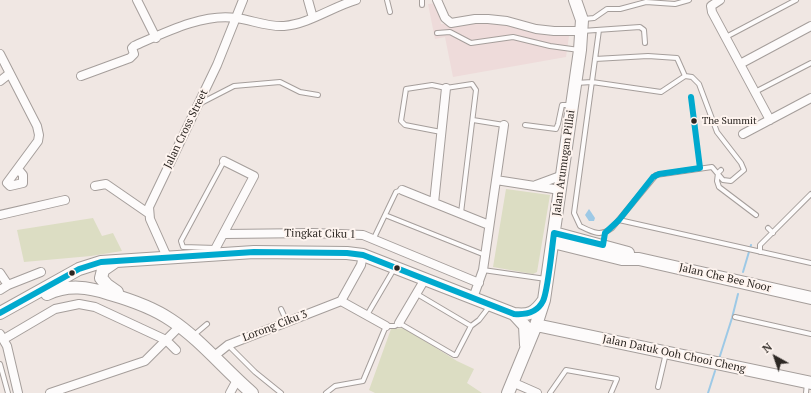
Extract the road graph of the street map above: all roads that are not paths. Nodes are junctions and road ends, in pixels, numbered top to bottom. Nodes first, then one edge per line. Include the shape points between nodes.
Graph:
1 (137, 0) edge
2 (243, 0) edge
3 (308, 0) edge
4 (356, 0) edge
5 (387, 0) edge
6 (437, 0) edge
7 (575, 0) edge
8 (689, 0) edge
9 (720, 0) edge
10 (796, 0) edge
11 (342, 3) edge
12 (390, 12) dead end
13 (236, 18) junction
14 (313, 18) junction
15 (582, 25) junction
16 (811, 26) edge
17 (599, 30) junction
18 (437, 33) dead end
19 (726, 37) junction
20 (156, 38) junction
21 (645, 43) dead end
22 (580, 50) junction
23 (0, 54) edge
24 (595, 59) junction
25 (811, 63) edge
26 (740, 64) junction
27 (9, 74) junction
28 (81, 76) dead end
29 (685, 76) junction
30 (0, 82) edge
31 (592, 82) junction
32 (576, 83) junction
33 (446, 88) junction
34 (755, 92) junction
35 (318, 95) dead end
36 (811, 98) edge
37 (198, 104) junction
38 (573, 105) junction
39 (473, 120) junction
40 (770, 120) junction
41 (504, 125) joint
42 (526, 125) dead end
43 (441, 132) junction
44 (743, 134) dead end
45 (224, 160) joint
46 (18, 169) dead end
47 (719, 172) junction
48 (563, 175) junction
49 (496, 180) junction
50 (535, 185) junction
51 (95, 186) dead end
52 (402, 190) joint
53 (560, 190) junction
54 (811, 194) edge
55 (65, 200) dead end
56 (434, 203) junction
57 (148, 213) junction
58 (461, 213) junction
59 (0, 215) edge
60 (385, 215) junction
61 (756, 215) dead end
62 (619, 220) junction
63 (489, 225) junction
64 (768, 228) dead end
65 (773, 233) junction
66 (224, 234) junction
67 (374, 238) junction
68 (553, 238) junction
69 (604, 239) junction
70 (214, 251) junction
71 (760, 252) junction
72 (363, 255) junction
73 (485, 255) junction
74 (167, 257) junction
75 (639, 259) junction
76 (119, 260) junction
77 (811, 263) edge
78 (395, 267) junction
79 (483, 270) junction
80 (41, 272) dead end
81 (0, 273) edge
82 (67, 276) junction
83 (425, 279) junction
84 (547, 279) junction
85 (480, 283) junction
86 (8, 285) junction
87 (76, 287) junction
88 (0, 290) edge
89 (416, 294) junction
90 (126, 297) junction
91 (473, 298) junction
92 (811, 298) edge
93 (544, 300) junction
94 (341, 301) junction
95 (491, 305) junction
96 (281, 309) dead end
97 (0, 313) edge
98 (514, 314) junction
99 (367, 316) junction
100 (735, 317) dead end
101 (0, 322) edge
102 (286, 322) junction
103 (399, 322) junction
104 (207, 324) dead end
105 (536, 325) junction
106 (180, 326) junction
107 (386, 326) junction
108 (471, 326) junction
109 (811, 334) edge
110 (2, 337) edge
111 (192, 337) junction
112 (166, 340) junction
113 (228, 345) junction
114 (526, 346) junction
115 (176, 350) dead end
116 (666, 353) junction
117 (213, 357) junction
118 (0, 364) edge
119 (237, 380) junction
120 (808, 386) edge
121 (510, 387) edge
122 (658, 387) dead end
123 (8, 393) edge
124 (18, 393) edge
125 (50, 393) edge
126 (230, 393) edge
127 (252, 393) edge
128 (281, 393) edge
129 (326, 393) edge
130 (537, 393) edge
131 (550, 393) edge
132 (611, 393) edge

1 - 20 street
2 - 13 street, Jalan Cross Street
3 - 14 street
4 - 11 street
5 - 12 lane
6 - 15 street via 445,18 451,23 488,19 554,32
7 - 15 main road, Jalan Arumugan Pillai
8 - 15 lane via 674,4 646,2 620,9 607,9
9 - 19 street via 711,6
10 - 19 lane
11 - 14 street
13 - 14 street via 257,24 284,26
13 - 20 street via 205,19
13 - 37 street, Jalan Cross Street
15 - 17 lane
15 - 22 main road, Jalan Arumugan Pillai
16 - 26 street
17 - 21 lane via 640,28 644,30
17 - 24 lane
18 - 22 lane via 450,32 471,43 513,37
19 - 26 street
20 - 28 street via 134,46 134,54 130,58
22 - 32 main road, Jalan Arumugan Pillai
23 - 27 street
24 - 29 lane via 648,56 677,58
24 - 31 lane
25 - 34 lane
26 - 34 street
27 - 30 street
27 - 46 street via 40,135
29 - 31 lane via 660,92
29 - 47 lane via 692,77 699,84 718,132 732,154 744,166 744,170 731,181 724,180
31 - 32 lane
31 - 69 lane via 574,213 580,226
32 - 38 main road, Jalan Arumugan Pillai
33 - 39 lane via 472,84 476,90
33 - 43 street
33 - 43 lane via 432,85 406,89 401,121 405,126
34 - 40 street
35 - 37 lane via 300,92 280,82 234,86
36 - 40 street
37 - 57 street, Jalan Cross Street via 169,161
38 - 42 lane via 562,105 556,129
38 - 48 main road, Jalan Arumugan Pillai
39 - 41 lane
39 - 58 lane
40 - 44 street
41 - 49 street
43 - 56 street
45 - 66 street via 254,176
45 - 70 lane via 181,241 183,247
47 - 61 lane via 719,187
47 - 62 lane via 708,165 656,175
48 - 50 street
48 - 53 main road, Jalan Arumugan Pillai
49 - 50 street
49 - 63 street
50 - 53 street
51 - 57 street via 106,184
52 - 56 street
52 - 60 lane via 396,192
53 - 68 main road, Jalan Arumugan Pillai
54 - 65 lane
55 - 59 street
56 - 58 street
57 - 74 street
58 - 63 street
60 - 67 lane
60 - 73 lane
62 - 69 lane
62 - 71 lane
63 - 73 street
64 - 65 lane
65 - 71 lane via 760,245
66 - 67 street, Tingkat Ciku 1 via 320,233
66 - 70 street
67 - 85 street, Tingkat Ciku 1
68 - 69 main road, Jalan Che Bee Noor
68 - 75 main road, Jalan Che Bee Noor via 622,259
68 - 84 main road, Jalan Arumugan Pillai
69 - 75 main road, Jalan Che Bee Noor
70 - 72 main road
70 - 74 main road
71 - 77 lane
72 - 78 main road
72 - 94 street via 361,265
73 - 79 street
74 - 76 main road
75 - 92 main road, Jalan Che Bee Noor
76 - 82 main road via 84,267
76 - 90 main road via 107,265 101,278 106,285
78 - 83 main road
78 - 99 lane
79 - 84 lane
79 - 85 street
80 - 86 street
81 - 86 street
82 - 87 main road via 81,277 82,283
82 - 97 main road
83 - 89 street
83 - 91 main road
84 - 93 main road, Jalan Arumugan Pillai
85 - 91 street
86 - 88 street
87 - 90 main road
87 - 101 main road via 45,294
89 - 103 street
89 - 108 lane
90 - 106 main road
91 - 95 main road
93 - 98 main road via 530,315
93 - 105 main road, Jalan Arumugan Pillai
94 - 99 street
94 - 102 street, Lorong Ciku 3
95 - 98 main road
95 - 108 lane
96 - 102 lane
98 - 114 main road via 524,326
99 - 107 street
100 - 109 lane
102 - 113 street, Lorong Ciku 3
103 - 107 lane via 395,326
103 - 108 lane via 454,356
104 - 111 lane
105 - 114 main road, Jalan Arumugan Pillai
105 - 116 main road, Jalan Datuk Ooh Chooi Cheng
106 - 111 main road
106 - 112 street
107 - 129 lane via 363,381 335,386
110 - 112 street via 55,309 79,304 95,306
110 - 124 street via 8,346
111 - 117 main road
112 - 115 street
112 - 125 street via 145,361
113 - 117 street, Lorong Ciku 3
113 - 128 lane
114 - 121 main road, Jalan Arumugan Pillai
116 - 120 main road, Jalan Datuk Ooh Chooi Cheng
116 - 122 lane
117 - 119 main road
118 - 123 lane
119 - 126 street
119 - 127 main road
121 - 130 street
131 - 132 lane via 566,370 617,379

